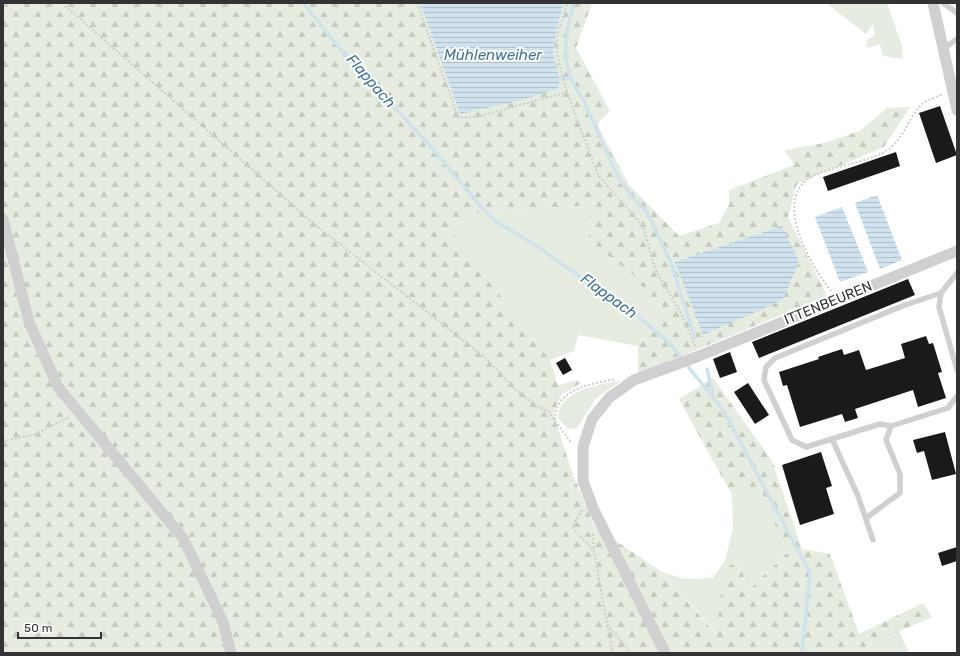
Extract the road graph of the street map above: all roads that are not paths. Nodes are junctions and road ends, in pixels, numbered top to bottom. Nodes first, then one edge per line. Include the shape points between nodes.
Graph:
1 (933, 3) edge
2 (943, 3) edge
3 (957, 13) edge
4 (957, 39) edge
5 (944, 48) junction
6 (957, 110) edge
7 (3, 219) edge
8 (957, 251) edge
9 (957, 273) edge
10 (941, 293) junction
11 (957, 370) edge
12 (957, 396) edge
13 (891, 426) junction
14 (832, 439) junction
15 (866, 518) junction
16 (873, 540) dead end
17 (231, 653) edge
18 (665, 653) edge

1 - 5 street
2 - 3 lane
4 - 5 lane
5 - 6 street
7 - 17 street via 29,322 58,387 183,538 222,622
8 - 18 street, ITTENBEUREN via 634,380 610,397 592,419 583,447 583,481 628,582
9 - 10 lane
10 - 11 lane via 939,307
10 - 14 lane via 775,358 766,367 764,380 792,440 806,446
12 - 13 lane via 948,408
13 - 14 lane via 880,424
13 - 15 lane via 886,440 900,474 900,493
14 - 15 lane
15 - 16 lane

